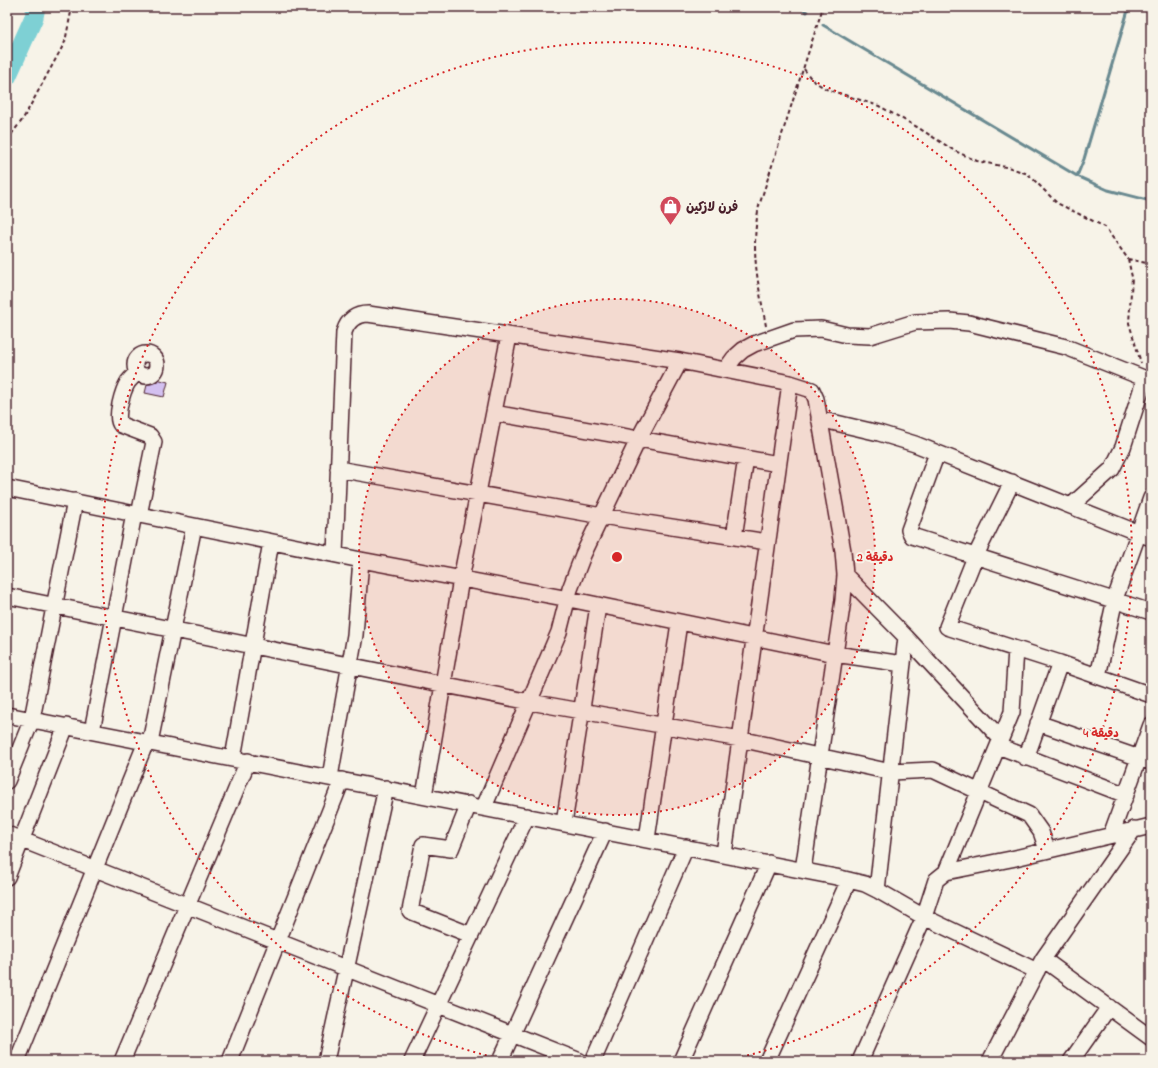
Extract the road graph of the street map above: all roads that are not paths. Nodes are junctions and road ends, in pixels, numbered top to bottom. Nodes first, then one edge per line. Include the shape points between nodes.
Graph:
1 (509, 336) junction
2 (680, 361) junction
3 (726, 369) junction
4 (138, 373) dead end
5 (1148, 380) edge
6 (790, 383) junction
7 (494, 413) junction
8 (819, 419) junction
9 (639, 438) junction
10 (937, 453) junction
11 (746, 458) junction
12 (778, 464) junction
13 (338, 469) junction
14 (1012, 482) junction
15 (7, 488) edge
16 (478, 493) junction
17 (1151, 498) edge
18 (75, 501) junction
19 (1072, 505) junction
20 (137, 514) junction
21 (602, 516) junction
22 (194, 526) junction
23 (1145, 536) edge
24 (734, 537) junction
25 (271, 542) junction
26 (767, 542) junction
27 (335, 554) junction
28 (975, 557) junction
29 (361, 560) junction
30 (845, 575) junction
31 (461, 579) junction
32 (7, 596) edge
33 (569, 599) junction
34 (1115, 599) junction
35 (55, 606) junction
36 (598, 606) junction
37 (1151, 612) edge
38 (114, 618) junction
39 (679, 623) junction
40 (173, 630) junction
41 (906, 637) junction
42 (754, 638) junction
43 (253, 646) junction
44 (1016, 649) junction
45 (835, 654) junction
46 (1060, 663) junction
47 (903, 664) junction
48 (350, 666) junction
49 (1098, 676) junction
50 (443, 685) junction
51 (1151, 695) edge
52 (530, 702) junction
53 (581, 710) junction
54 (7, 715) edge
55 (32, 720) junction
56 (1038, 723) junction
57 (665, 725) junction
58 (1151, 725) edge
59 (66, 726) junction
60 (92, 731) junction
61 (740, 739) junction
62 (148, 742) junction
63 (999, 742) junction
64 (819, 756) junction
65 (233, 758) junction
66 (1026, 758) junction
67 (1145, 760) edge
68 (248, 761) junction
69 (890, 772) junction
70 (336, 779) junction
71 (7, 781) edge
72 (386, 788) junction
73 (978, 792) junction
74 (1126, 795) junction
75 (424, 796) junction
76 (469, 804) junction
77 (484, 807) junction
78 (527, 816) junction
79 (564, 823) junction
80 (1151, 826) edge
81 (1134, 829) junction
82 (605, 831) junction
83 (7, 834) edge
84 (1111, 835) junction
85 (647, 839) junction
86 (22, 840) junction
87 (686, 847) junction
88 (1047, 850) junction
89 (724, 854) junction
90 (769, 863) junction
91 (94, 868) junction
92 (803, 870) junction
93 (946, 872) junction
94 (7, 878) edge
95 (849, 880) junction
96 (877, 890) junction
97 (188, 905) junction
98 (924, 917) junction
99 (471, 935) junction
100 (278, 940) junction
101 (1040, 965) junction
102 (347, 970) junction
103 (439, 1004) junction
104 (1109, 1007) junction
105 (512, 1033) junction
106 (1151, 1038) edge
107 (17, 1061) edge
108 (122, 1061) edge
109 (230, 1061) edge
110 (326, 1061) edge
111 (412, 1061) edge
112 (500, 1061) edge
113 (580, 1061) edge
114 (593, 1061) edge
115 (681, 1061) edge
116 (767, 1061) edge
117 (860, 1061) edge
118 (990, 1061) edge
119 (1071, 1061) edge

1 - 2 street
1 - 7 street
1 - 13 street via 368,314 353,318 344,332
2 - 3 street
2 - 9 street
3 - 5 street via 743,350 768,338 794,330 821,329 859,336 881,334 915,322 956,322 1066,347
3 - 6 street
4 - 20 street via 127,383 117,414 121,425 150,436 154,442
5 - 19 street via 1112,469
6 - 8 street via 812,390
6 - 12 street
7 - 9 street
7 - 16 street
8 - 10 street via 880,433
8 - 30 street
9 - 11 street
9 - 21 street
10 - 14 street
10 - 28 street via 909,533
11 - 12 street
11 - 24 street
12 - 26 street
13 - 16 street
13 - 27 street
14 - 19 street
14 - 28 street
15 - 18 street
16 - 21 street
16 - 31 street
17 - 23 street
18 - 20 street
18 - 35 street
19 - 23 street
20 - 22 street
20 - 38 street
21 - 24 street
21 - 33 street via 583,555 570,589
22 - 25 street
22 - 40 street
23 - 34 street
24 - 26 street
25 - 27 street
25 - 43 street
26 - 42 street
27 - 29 street
28 - 34 street
28 - 44 street via 947,628
29 - 31 street
29 - 48 street
30 - 41 street
30 - 45 street
31 - 33 street
31 - 50 street
32 - 35 street
33 - 36 street
33 - 52 street via 560,632
34 - 37 street
34 - 49 street
35 - 38 street
35 - 55 street
36 - 39 street
36 - 53 street
38 - 40 street
38 - 60 street
39 - 42 street
39 - 57 street
40 - 43 street
40 - 62 street
41 - 47 street
41 - 63 street
42 - 45 street
42 - 61 street
43 - 48 street
43 - 65 street
44 - 46 street
44 - 63 street via 1012,712
45 - 47 street
45 - 64 street
46 - 49 street
46 - 56 street
47 - 69 street
48 - 50 street
48 - 70 street
49 - 51 street
50 - 52 street
50 - 75 street
52 - 53 street
52 - 77 street
53 - 57 street
53 - 79 street
54 - 55 street
55 - 59 street
55 - 71 street
56 - 66 street
56 - 67 street
57 - 61 street
57 - 85 street
58 - 67 street
59 - 60 street
59 - 86 street
60 - 62 street
61 - 64 street
61 - 89 street
62 - 65 street
62 - 91 street
63 - 66 street
63 - 73 street
64 - 69 street
64 - 92 street
65 - 68 street
66 - 74 street
67 - 74 street
68 - 70 street
68 - 97 street
69 - 73 street via 933,770
69 - 96 street
70 - 72 street
70 - 100 street
72 - 75 street
72 - 102 street
73 - 88 street via 1029,815 1041,832
73 - 93 street
74 - 84 street
75 - 76 street
76 - 77 street
76 - 99 street via 451,849 423,845 410,911
77 - 78 street
78 - 79 street
78 - 99 street
79 - 82 street
80 - 81 street
81 - 84 street
81 - 101 street
82 - 85 street
82 - 105 street
83 - 86 street
84 - 88 street
85 - 87 street
86 - 91 street
86 - 94 street
87 - 89 street
87 - 114 street
88 - 93 street
89 - 90 street
90 - 92 street
90 - 115 street
91 - 97 street
91 - 107 street
92 - 95 street
93 - 98 street via 936,880
95 - 96 street
95 - 116 street
96 - 98 street
97 - 100 street
97 - 108 street
98 - 101 street
98 - 117 street
99 - 103 street
100 - 102 street
100 - 109 street
101 - 104 street
101 - 118 street
102 - 103 street
102 - 110 street
103 - 105 street
103 - 111 street
104 - 106 street
104 - 119 street
105 - 112 street
105 - 113 street

